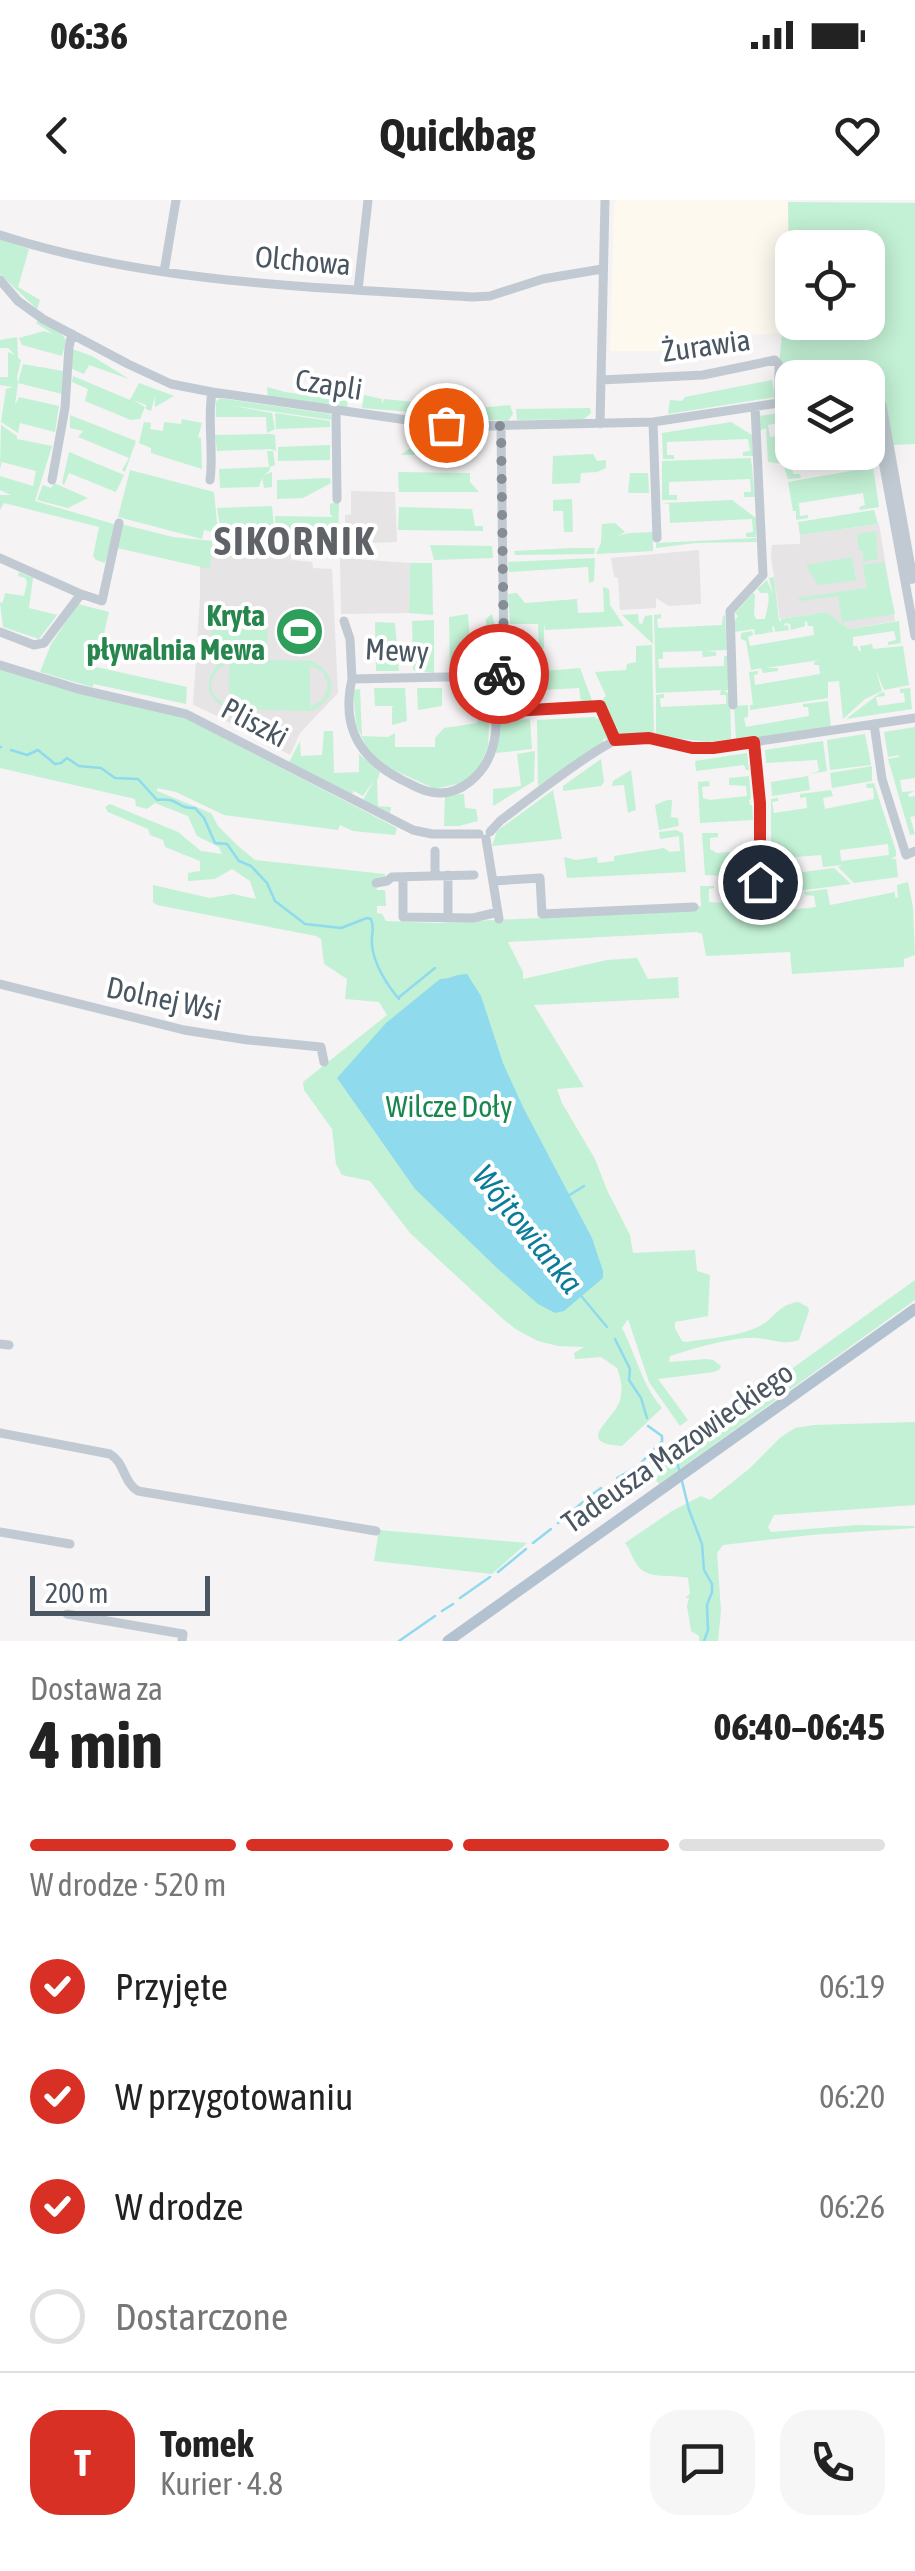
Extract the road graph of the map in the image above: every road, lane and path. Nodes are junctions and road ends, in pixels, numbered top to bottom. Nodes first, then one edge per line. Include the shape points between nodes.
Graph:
1 (176, 200) edge
2 (368, 200) edge
3 (605, 200) edge
4 (0, 235) edge
5 (602, 269) junction
6 (164, 272) junction
7 (2, 284) edge
8 (358, 290) junction
9 (72, 334) junction
10 (775, 360) edge
11 (601, 380) junction
12 (212, 392) junction
13 (775, 404) edge
14 (755, 407) junction
15 (336, 410) junction
16 (653, 422) junction
17 (600, 424) junction
18 (501, 426) junction
19 (884, 470) edge
20 (52, 480) dead end
21 (210, 480) dead end
22 (337, 499) dead end
23 (119, 523) dead end
24 (658, 538) dead end
25 (0, 558) edge
26 (82, 594) junction
27 (344, 621) dead end
28 (914, 629) edge
29 (0, 632) edge
30 (0, 665) edge
31 (493, 676) junction
32 (352, 679) junction
33 (733, 705) dead end
34 (496, 712) junction
35 (915, 718) edge
36 (874, 724) junction
37 (615, 740) junction
38 (754, 742) junction
39 (485, 835) junction
40 (436, 851) dead end
41 (910, 853) edge
42 (474, 874) dead end
43 (436, 875) junction
44 (448, 875) junction
45 (403, 876) junction
46 (493, 882) junction
47 (376, 883) dead end
48 (764, 891) dead end
49 (694, 907) dead end
50 (448, 918) junction
51 (0, 984) edge
52 (324, 1062) dead end
53 (915, 1309) edge
54 (0, 1433) edge
55 (376, 1530) dead end
56 (0, 1532) edge
57 (70, 1544) dead end
58 (67, 1614) dead end
59 (468, 1626) junction
60 (182, 1641) edge
61 (440, 1641) edge
62 (448, 1641) edge

1 - 6 street
2 - 8 street
3 - 5 street
4 - 6 street, Olchowa
5 - 8 street, Olchowa via 490,296
5 - 11 street
6 - 8 street, Olchowa
7 - 9 street, Czapli via 35,314
9 - 12 street, Czapli via 171,384
9 - 20 street
10 - 11 street, Żurawia via 702,375
11 - 17 street
12 - 15 street, Czapli
12 - 21 street
13 - 14 street, Czapli
14 - 16 street, Czapli
14 - 33 street via 764,576 730,612
15 - 18 street, Czapli
15 - 22 street
16 - 17 street, Czapli
16 - 24 street
17 - 18 street, Czapli
18 - 31 street via 504,662
19 - 28 street
23 - 26 street via 102,601
25 - 26 street
26 - 29 street via 44,644
27 - 32 street, Mewy
30 - 39 street, Pliszki via 186,714 411,830
31 - 32 street, Mewy
31 - 34 street
32 - 34 street via 349,716 367,756 430,792 470,784 493,747
34 - 37 street via 600,706
35 - 36 street
36 - 38 street
36 - 41 street via 882,779
37 - 38 street via 649,738 692,748
37 - 39 street
38 - 48 street
39 - 46 street
40 - 43 street
42 - 44 street
43 - 44 street
43 - 45 street
44 - 50 street
45 - 47 street
45 - 50 street via 403,917
46 - 49 street via 540,878 542,914
46 - 50 street via 498,916
51 - 52 street, Dolnej Wsi via 184,1030 321,1048
53 - 59 main road, Tadeusza Mazowieckiego
54 - 55 street via 110,1454 138,1491
56 - 57 street
58 - 60 street via 184,1634
59 - 61 main road, Tadeusza Mazowieckiego
59 - 62 main road, Tadeusza Mazowieckiego

